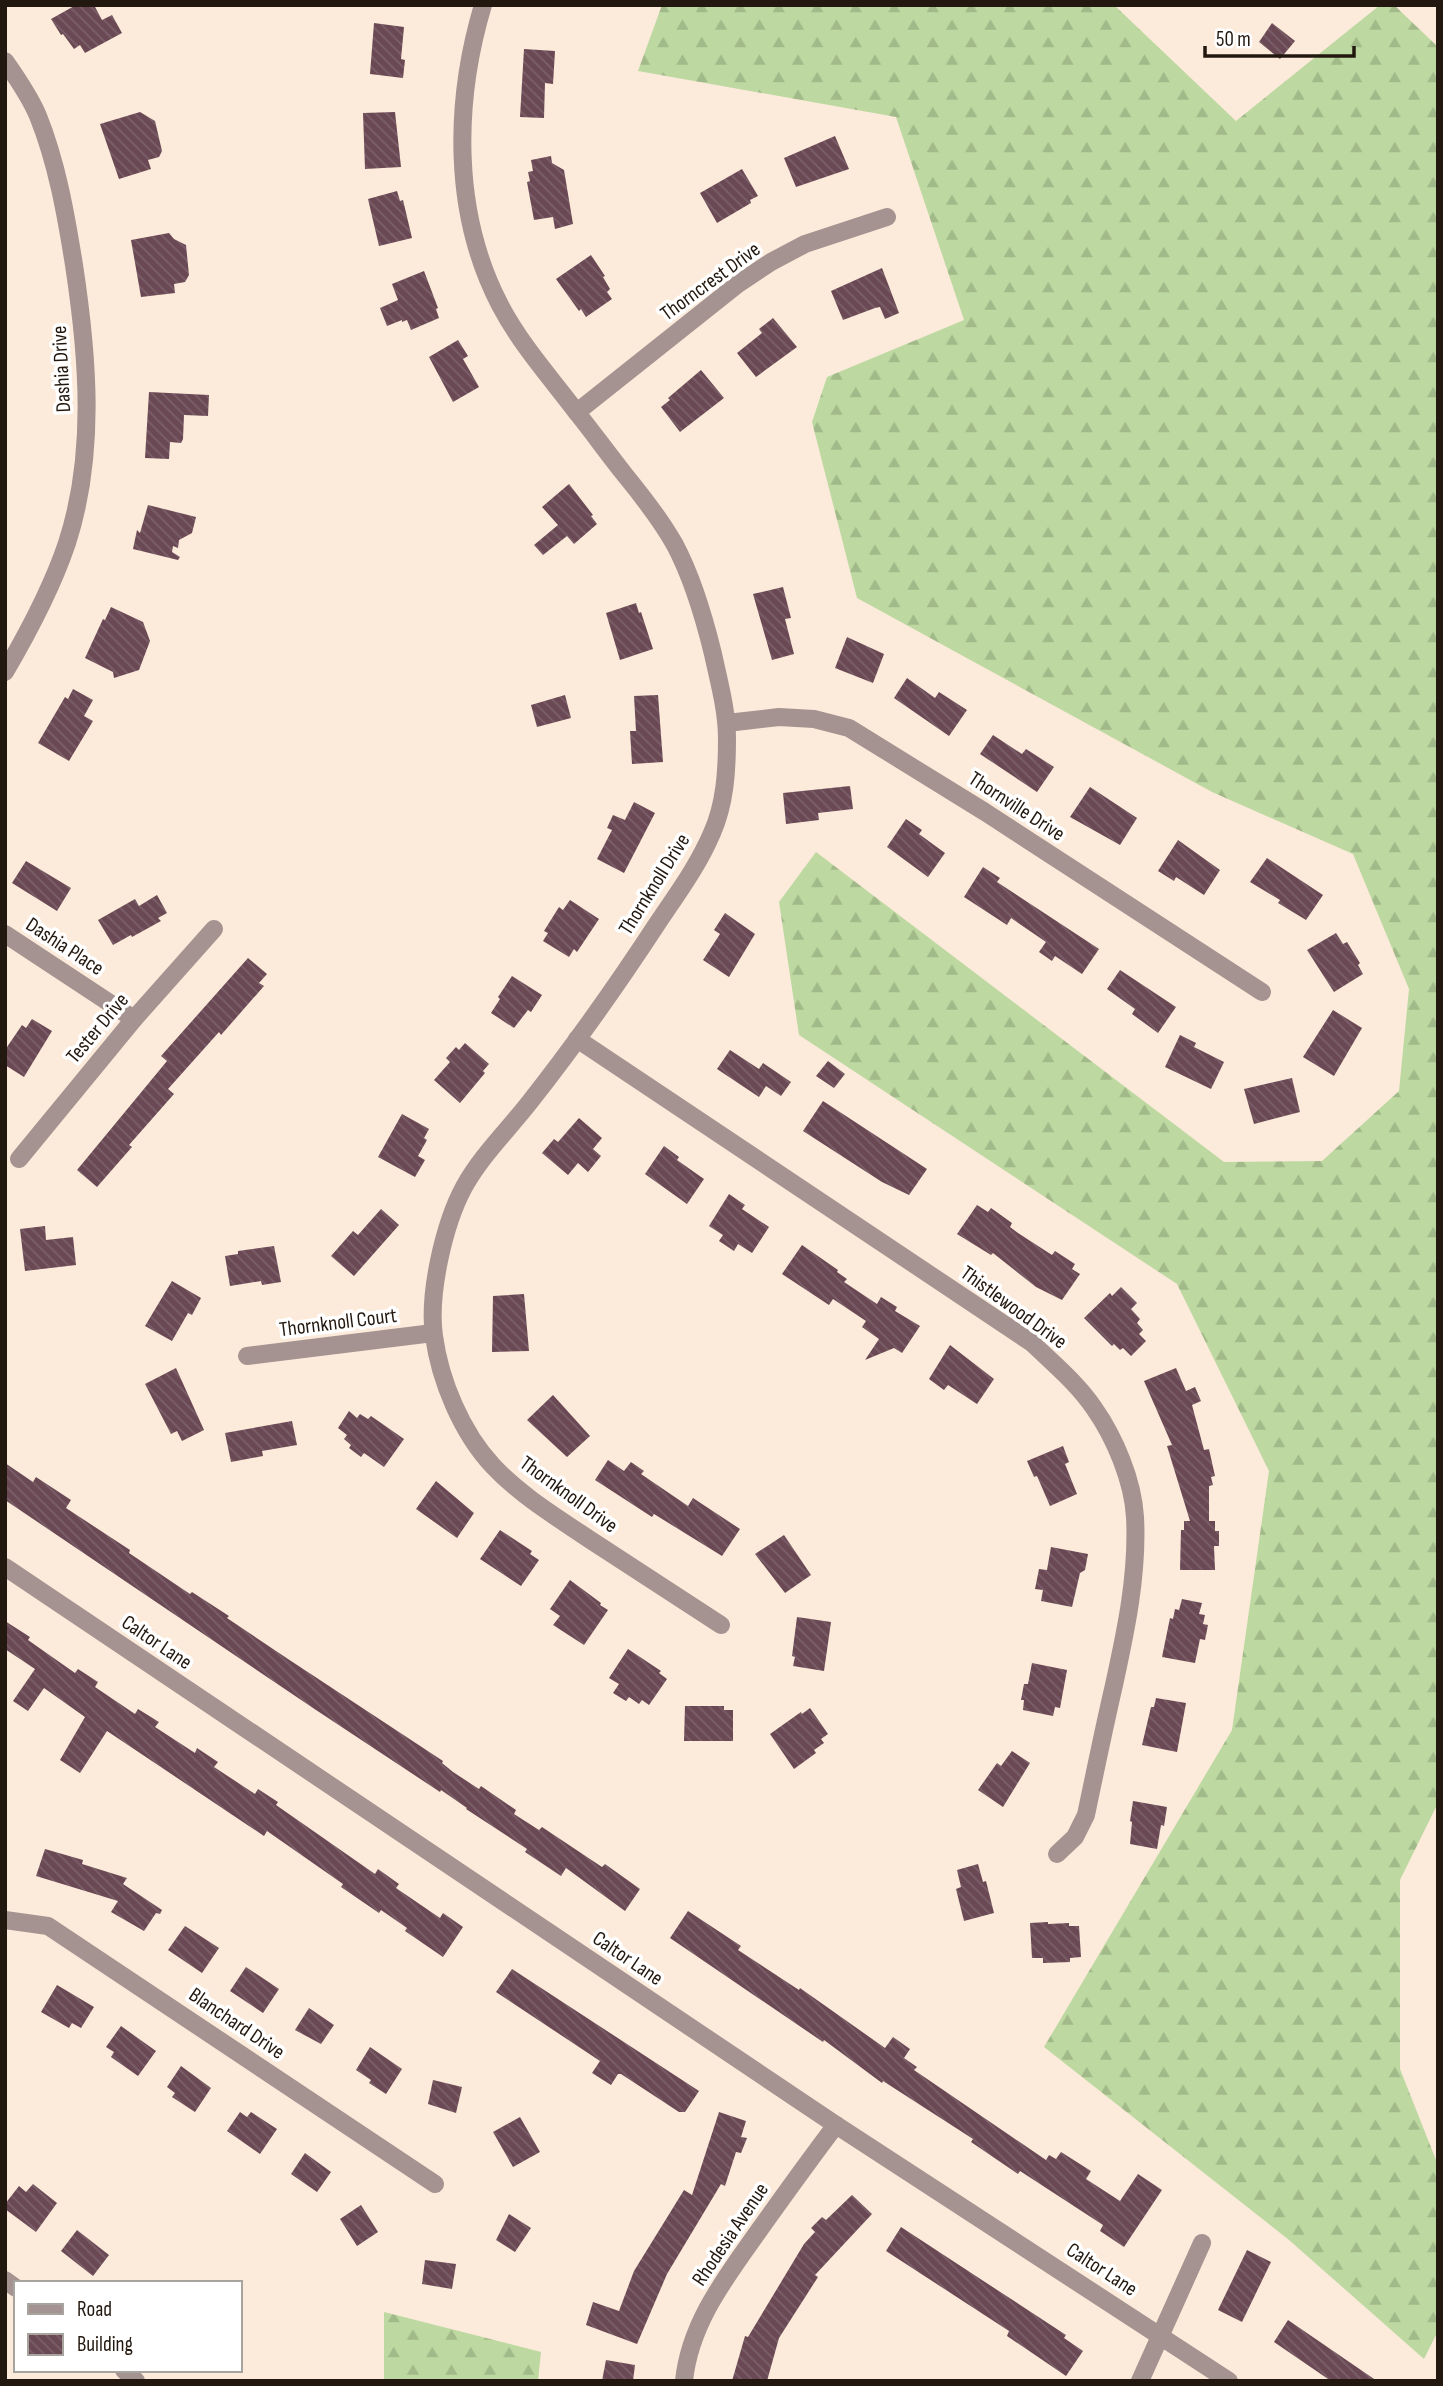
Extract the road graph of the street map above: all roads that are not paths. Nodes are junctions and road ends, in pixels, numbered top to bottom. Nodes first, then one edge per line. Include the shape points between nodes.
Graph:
1 (483, 5) edge
2 (5, 61) edge
3 (887, 217) dead end
4 (577, 412) junction
5 (5, 672) edge
6 (727, 723) junction
7 (214, 929) dead end
8 (5, 934) edge
9 (1262, 992) dead end
10 (134, 1019) junction
11 (577, 1039) junction
12 (19, 1159) dead end
13 (433, 1333) junction
14 (247, 1356) dead end
15 (5, 1567) edge
16 (721, 1625) dead end
17 (1057, 1854) dead end
18 (5, 1920) edge
19 (836, 2125) junction
20 (435, 2184) dead end
21 (1202, 2243) dead end
22 (1161, 2334) junction
23 (684, 2381) edge
24 (1140, 2381) edge
25 (1229, 2381) edge

1 - 4 street, Thornknoll Drive via 471,45 461,135 467,202 477,247 509,321
2 - 5 street, Dashia Drive via 37,114 57,177 77,289 87,415 82,477 67,542 47,594
3 - 4 street, Thorncrest Drive via 806,244 771,262
4 - 6 street, Thornknoll Drive via 674,544 707,627
6 - 9 street, Thornville Drive via 779,717 849,728
6 - 11 street, Thornknoll Drive via 722,803 713,831 696,864
7 - 10 street, Tester Drive
8 - 10 street, Dashia Place
10 - 12 street, Tester Drive
11 - 13 street, Thornknoll Drive via 481,1159 456,1202 438,1271
11 - 17 street, Thistlewood Drive via 1032,1343 1096,1410 1129,1482 1135,1515 1132,1590 1086,1815
13 - 14 street, Thornknoll Court
13 - 16 street, Thornknoll Drive via 442,1372 463,1422 493,1466 560,1519
15 - 19 street, Caltor Lane
18 - 20 street, Blanchard Drive via 48,1926
19 - 22 street, Caltor Lane
19 - 23 street, Rhodesia Avenue via 727,2275 701,2319 685,2364
21 - 22 street
22 - 24 street
22 - 25 street, Caltor Lane

